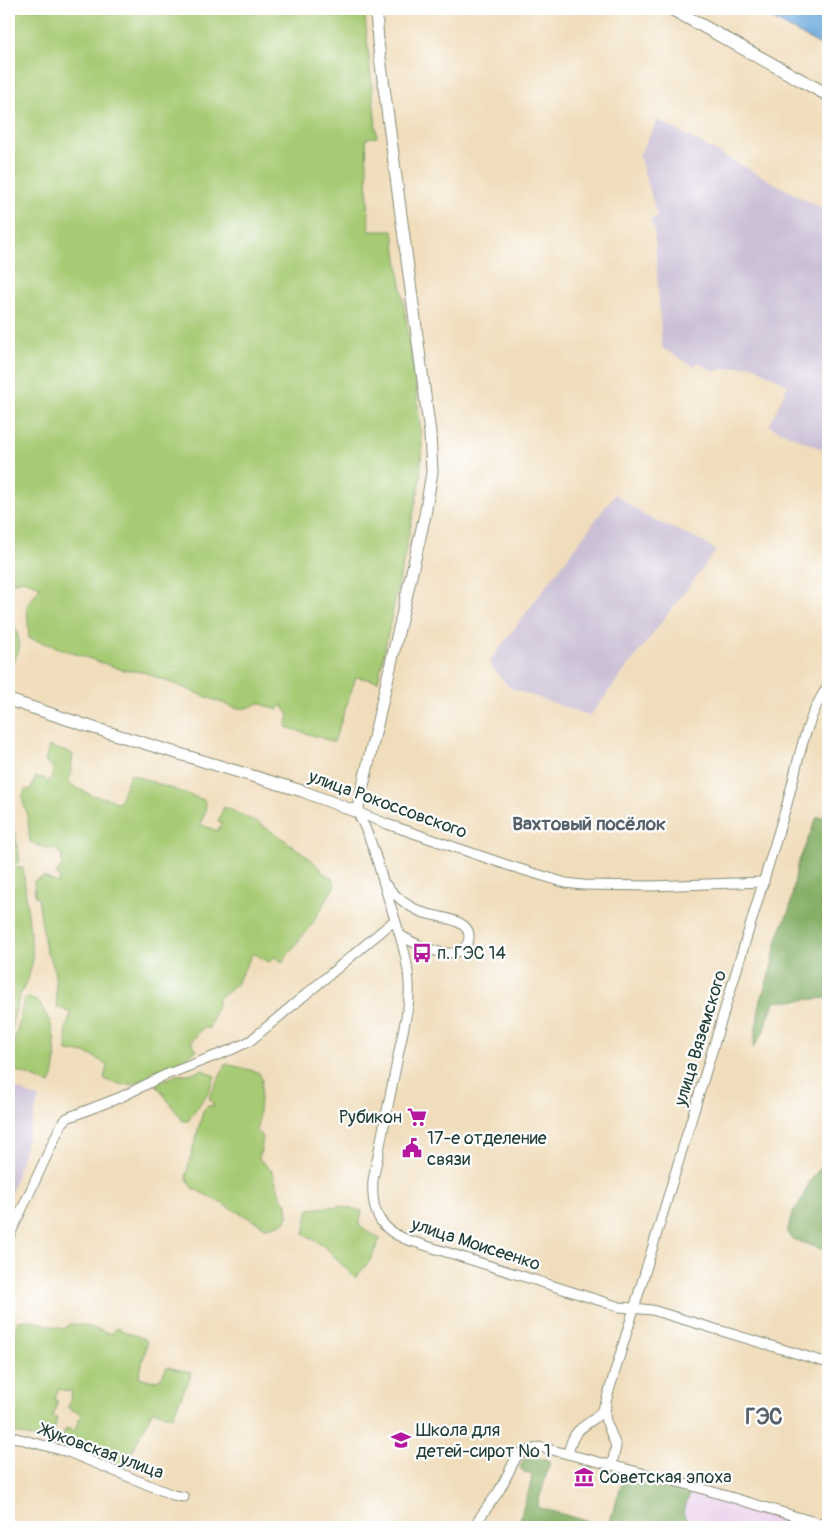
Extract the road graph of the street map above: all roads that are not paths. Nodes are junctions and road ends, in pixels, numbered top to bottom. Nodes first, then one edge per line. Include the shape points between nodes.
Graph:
1 (376, 9) edge
2 (672, 9) edge
3 (828, 95) edge
4 (828, 686) edge
5 (9, 700) edge
6 (357, 812) junction
7 (764, 882) junction
8 (384, 883) junction
9 (395, 920) junction
10 (400, 935) junction
11 (9, 1237) edge
12 (635, 1308) junction
13 (828, 1363) edge
14 (606, 1401) junction
15 (585, 1426) junction
16 (610, 1432) junction
17 (9, 1436) edge
18 (568, 1454) junction
19 (612, 1466) junction
20 (184, 1497) dead end
21 (828, 1526) edge
22 (472, 1527) edge

1 - 6 street via 382,78 425,383 432,472
2 - 3 main road
4 - 7 street, улица Вяземского via 808,729
5 - 6 street, улица Рокоссовского via 302,791
6 - 7 street, улица Рокоссовского via 566,883 642,886
6 - 8 street, улица Моисеенко via 370,837
7 - 12 street, улица Вяземского
8 - 9 street, улица Моисеенко
8 - 10 street via 418,911 461,923 469,938 462,950 452,954 433,950
9 - 10 street, улица Моисеенко
9 - 11 street via 250,1041 67,1118
10 - 12 street, улица Моисеенко via 408,972 409,998 373,1180 372,1197 378,1217 392,1233 408,1240 620,1307
12 - 13 street, улица Моисеенко via 652,1310
12 - 14 street, улица Вяземского
14 - 15 street via 598,1417
14 - 16 street via 604,1418
15 - 16 street via 599,1425
15 - 18 street via 574,1436
16 - 19 street via 616,1446
17 - 20 street, Жуковская улица via 68,1452
18 - 19 street
18 - 22 street via 540,1447 518,1454 499,1490
19 - 21 street

